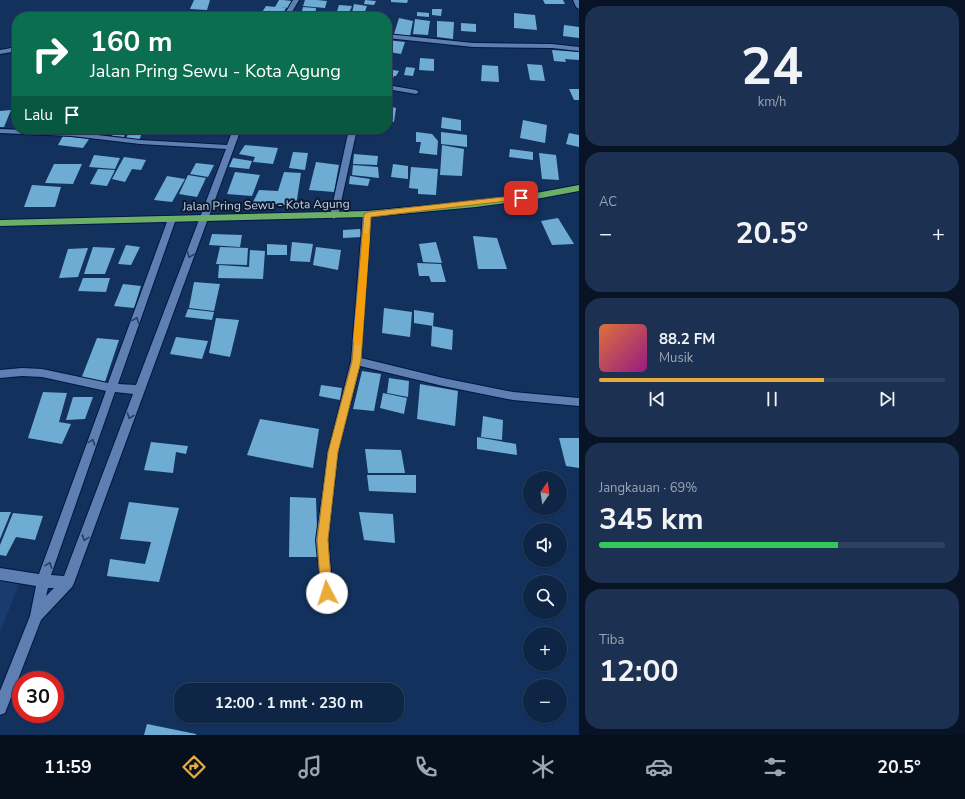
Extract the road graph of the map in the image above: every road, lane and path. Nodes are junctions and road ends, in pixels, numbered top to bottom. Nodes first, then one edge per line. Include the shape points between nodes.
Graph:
1 (296, 0) edge
2 (576, 0) edge
3 (579, 7) edge
4 (289, 12) edge
5 (392, 37) edge
6 (579, 49) edge
7 (12, 51) edge
8 (0, 52) edge
9 (392, 88) edge
10 (416, 92) dead end
11 (0, 131) edge
12 (12, 132) edge
13 (72, 134) edge
14 (235, 134) edge
15 (352, 134) edge
16 (231, 147) junction
17 (579, 188) edge
18 (368, 214) junction
19 (334, 216) junction
20 (204, 218) junction
21 (172, 219) junction
22 (0, 223) edge
23 (356, 361) junction
24 (0, 374) edge
25 (112, 388) junction
26 (140, 390) junction
27 (579, 402) edge
28 (0, 574) edge
29 (43, 581) junction
30 (68, 583) junction
31 (327, 593) dead end
32 (36, 616) junction
33 (0, 708) edge

1 - 4 street
2 - 3 street
5 - 6 street via 473,45
7 - 8 street
9 - 10 street
11 - 12 street
13 - 16 street via 140,142
14 - 16 street
15 - 19 street
16 - 20 street
17 - 18 highway, Jalan Pring Sewu - Kota Agung via 491,202
18 - 19 highway, Jalan Pring Sewu - Kota Agung
18 - 23 street
19 - 20 highway, Jalan Pring Sewu - Kota Agung
20 - 21 highway, Jalan Pring Sewu - Kota Agung
20 -> 26 street
21 - 22 highway, Jalan Pring Sewu - Kota Agung
25 -> 21 street
23 - 27 street via 513,396
23 - 31 street via 333,452 322,540
24 - 25 street via 42,374
25 - 26 street
29 -> 25 street
26 -> 30 street
28 - 29 street
29 - 30 street
29 - 32 street
30 - 32 street
32 - 33 street

